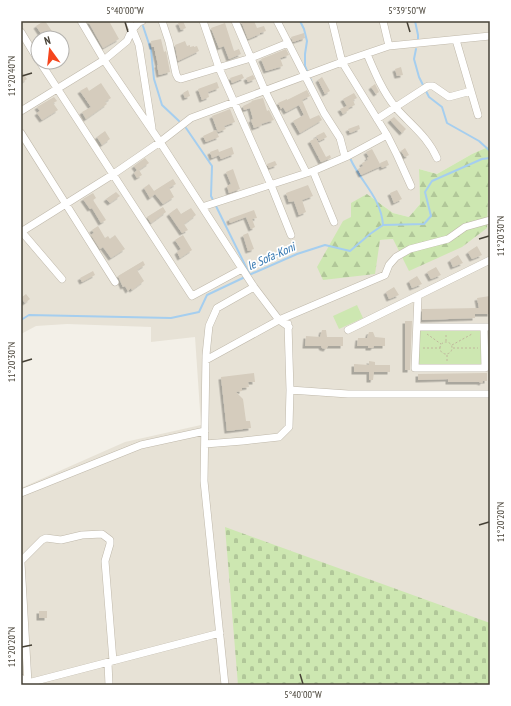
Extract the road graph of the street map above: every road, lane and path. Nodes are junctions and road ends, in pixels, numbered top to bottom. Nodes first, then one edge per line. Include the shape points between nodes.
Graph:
1 (81, 21) edge
2 (128, 21) edge
3 (142, 21) edge
4 (162, 21) edge
5 (203, 21) edge
6 (235, 21) edge
7 (277, 21) edge
8 (332, 21) edge
9 (383, 21) edge
10 (132, 30) junction
11 (21, 32) edge
12 (490, 36) edge
13 (456, 40) junction
14 (288, 43) junction
15 (30, 46) edge
16 (389, 46) junction
17 (367, 54) junction
18 (251, 58) junction
19 (104, 60) junction
20 (342, 62) junction
21 (219, 68) junction
22 (44, 70) edge
23 (308, 75) junction
24 (56, 89) junction
25 (265, 91) junction
26 (471, 91) junction
27 (233, 102) junction
28 (396, 107) junction
29 (21, 111) edge
30 (478, 116) dead end
31 (377, 119) junction
32 (152, 130) junction
33 (21, 133) edge
34 (387, 135) junction
35 (160, 142) junction
36 (348, 156) junction
37 (437, 158) dead end
38 (309, 172) junction
39 (112, 175) junction
40 (271, 185) junction
41 (411, 186) dead end
42 (67, 204) junction
43 (202, 207) junction
44 (490, 220) edge
45 (334, 222) dead end
46 (21, 232) edge
47 (291, 235) dead end
48 (490, 260) edge
49 (242, 269) junction
50 (62, 280) dead end
51 (115, 282) dead end
52 (254, 287) junction
53 (418, 296) junction
54 (288, 316) junction
55 (279, 320) junction
56 (289, 327) junction
57 (417, 327) junction
58 (446, 327) junction
59 (487, 327) edge
60 (348, 330) dead end
61 (446, 342) junction
62 (441, 345) junction
63 (451, 345) junction
64 (416, 348) junction
65 (440, 348) junction
66 (452, 348) junction
67 (484, 348) junction
68 (206, 360) junction
69 (290, 390) junction
70 (490, 394) edge
71 (205, 431) junction
72 (204, 444) junction
73 (21, 494) edge
74 (21, 562) edge
75 (220, 634) junction
76 (111, 662) junction
77 (21, 678) edge
78 (28, 683) junction
79 (110, 685) edge
80 (225, 685) edge

1 - 19 street
2 - 10 street
3 - 10 street
4 - 21 street via 178,78 181,80
5 - 21 street
6 - 18 street
7 - 14 street
8 - 20 street
9 - 16 street
10 - 19 street via 127,41
10 - 32 street via 139,45
11 - 15 street
12 - 13 street
13 - 16 street
13 - 26 street
14 - 18 street
14 - 23 street
16 - 17 street
17 - 20 street
17 - 28 street via 379,81
18 - 21 street
18 - 25 street
19 - 24 street
19 - 32 street
20 - 23 street
20 - 31 street
21 - 27 street
22 - 24 street
23 - 25 street
23 - 36 street via 324,113
24 - 29 street
24 - 39 street
25 - 27 street
25 - 38 street
26 - 28 street via 448,96 433,86 428,86
26 - 30 street
27 - 35 street via 191,118
27 - 40 street
28 - 31 street
28 - 37 street via 423,135
31 - 34 street
32 - 35 street
33 - 42 street
34 - 36 street
34 - 41 street
35 - 39 street
35 - 43 street
36 - 38 street
38 - 40 street
38 - 45 street
39 - 42 street
39 - 49 street via 192,296
40 - 43 street
40 - 47 street
42 - 46 street
42 - 51 street
43 - 49 street
44 - 54 street via 465,227 448,239 410,249 396,257 385,275
46 - 50 street
48 - 53 street
49 - 52 street
52 - 55 street
52 - 68 street via 217,308 209,326
53 - 57 street
53 - 60 street
54 - 55 street
54 - 56 street
55 - 56 street
55 - 68 street
56 - 69 street
57 - 58 street
57 - 62 path
57 - 64 street
58 - 59 street
58 - 61 path
59 - 63 path
59 - 67 street
61 - 62 path
61 - 63 path
62 - 65 path
63 - 66 path
64 - 65 path
64 - 67 street via 415,368 485,368
65 - 66 path via 447,354
66 - 67 path
68 - 71 street
69 - 70 street via 348,394
69 - 72 street via 289,427 281,436 243,442
71 - 72 street
71 - 73 street via 141,445
72 - 75 street via 204,481
74 - 76 street via 46,538 61,540 102,534 110,540 105,561
74 - 78 street
75 - 76 street
75 - 80 street
76 - 78 street
76 - 79 street
77 - 78 street

